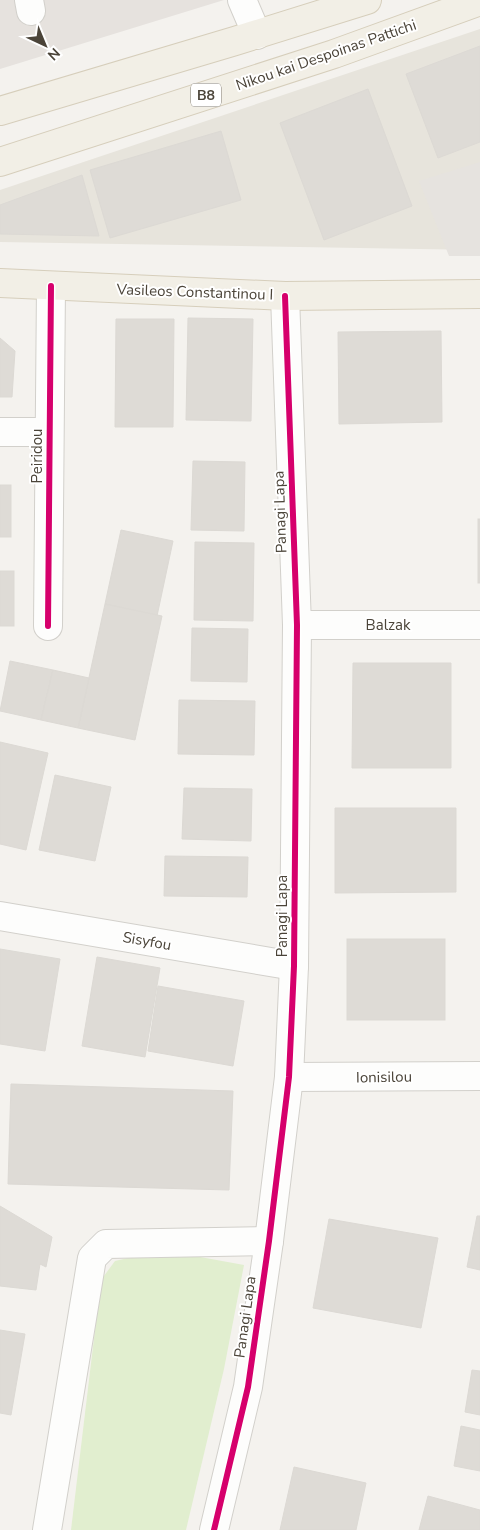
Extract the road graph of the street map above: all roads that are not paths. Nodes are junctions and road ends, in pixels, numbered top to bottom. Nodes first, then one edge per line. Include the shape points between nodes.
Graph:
1 (242, 0) edge
2 (367, 0) edge
3 (480, 1) edge
4 (257, 35) junction
5 (0, 111) edge
6 (0, 162) edge
7 (0, 283) edge
8 (50, 286) junction
9 (480, 294) edge
10 (285, 296) junction
11 (0, 432) edge
12 (49, 432) junction
13 (296, 625) junction
14 (480, 625) edge
15 (48, 626) dead end
16 (0, 916) edge
17 (294, 966) junction
18 (480, 1076) edge
19 (289, 1077) junction
20 (269, 1241) junction
21 (47, 1530) edge
22 (214, 1530) edge

1 - 4 street
2 - 4 main road
3 - 6 main road, Nikou kai Despoinas Pattichi / B8 via 334,54
4 - 5 main road
7 - 8 main road, Vasileos Constantinou I
8 - 10 main road, Vasileos Constantinou I
8 - 12 street, Peiridou
9 - 10 main road, Vasileos Constantinou I
10 - 13 street, Panagi Lapa
11 - 12 street
12 - 15 street, Peiridou
13 - 14 street, Balzak
13 - 17 street, Panagi Lapa
16 - 17 street, Sisyfou
17 - 19 street, Panagi Lapa
18 - 19 street, Ionisilou
19 - 20 street, Panagi Lapa
20 - 21 street via 106,1244 92,1258
20 - 22 street, Panagi Lapa via 248,1387

